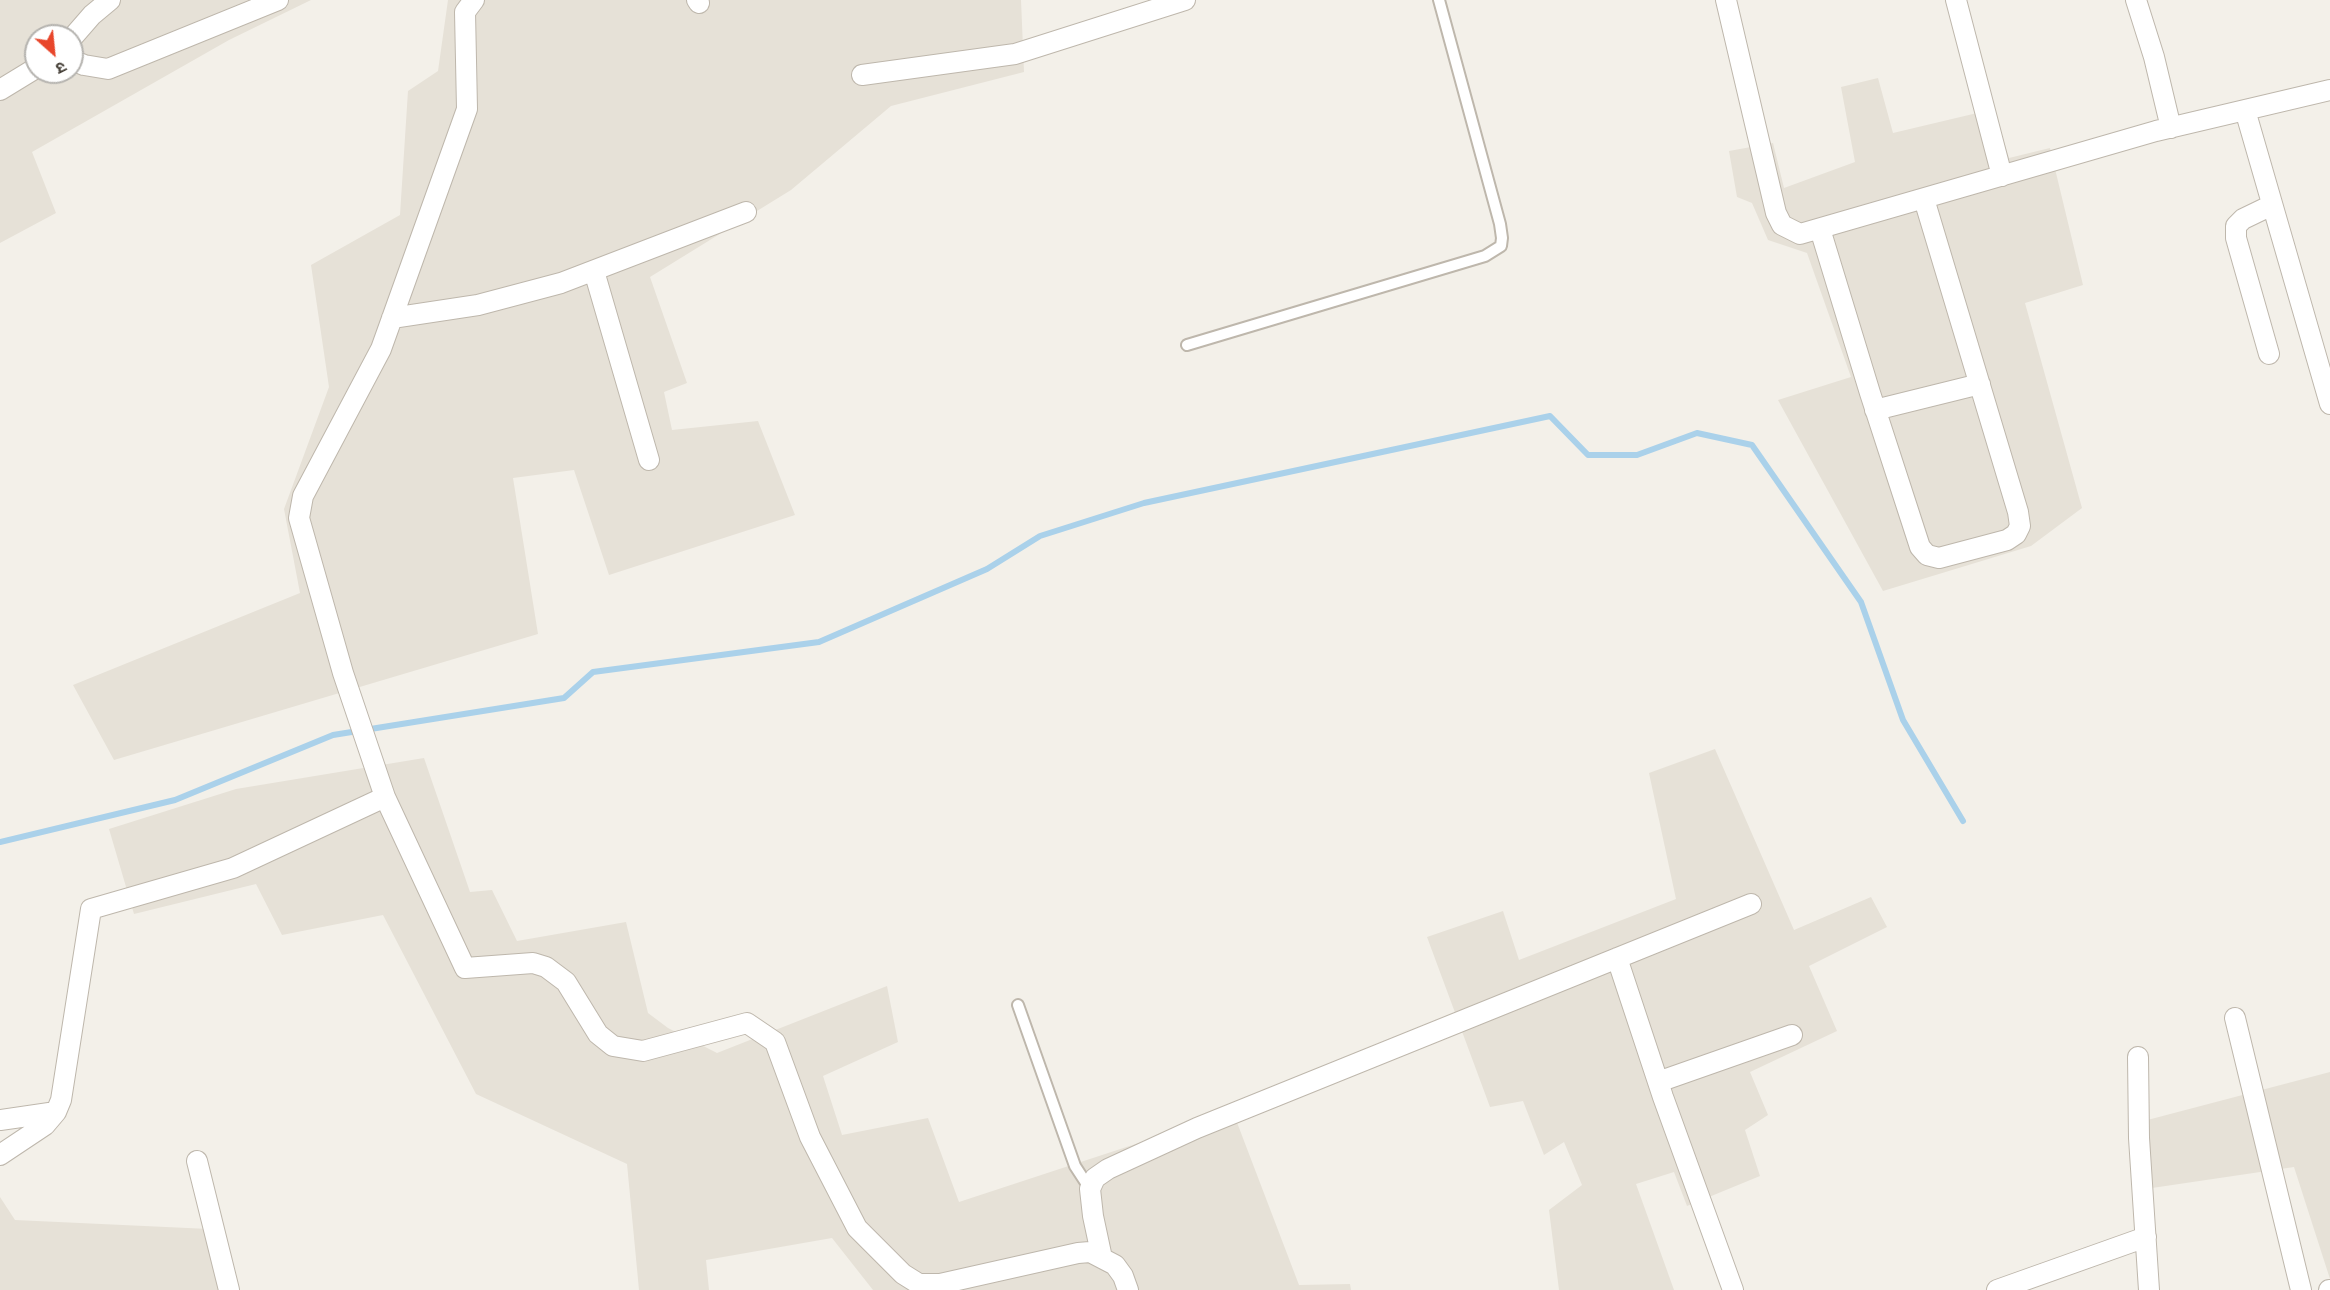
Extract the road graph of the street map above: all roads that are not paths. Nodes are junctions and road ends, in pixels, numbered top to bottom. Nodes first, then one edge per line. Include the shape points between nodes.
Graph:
1 (110, 0) edge
2 (278, 0) edge
3 (474, 0) edge
4 (1185, 0) edge
5 (1439, 0) edge
6 (1726, 0) edge
7 (1956, 0) edge
8 (2136, 0) edge
9 (84, 24) edge
10 (84, 65) edge
11 (24, 75) edge
12 (862, 75) dead end
13 (0, 90) edge
14 (2330, 90) edge
15 (2246, 110) junction
16 (2171, 128) junction
17 (2002, 176) junction
18 (1924, 199) junction
19 (2272, 206) junction
20 (746, 212) dead end
21 (1820, 229) junction
22 (594, 271) junction
23 (392, 318) junction
24 (1187, 345) dead end
25 (2269, 354) dead end
26 (1980, 384) junction
27 (2330, 404) edge
28 (1875, 410) junction
29 (649, 460) dead end
30 (386, 797) junction
31 (1751, 904) dead end
32 (1617, 958) junction
33 (1018, 1005) dead end
34 (2235, 1018) dead end
35 (1792, 1035) dead end
36 (2138, 1057) dead end
37 (1658, 1082) junction
38 (56, 1112) junction
39 (0, 1120) edge
40 (0, 1155) edge
41 (197, 1161) dead end
42 (1090, 1189) junction
43 (2146, 1237) junction
44 (1102, 1258) junction
45 (230, 1290) edge
46 (1128, 1290) edge
47 (1733, 1290) edge
48 (1997, 1290) edge
49 (2149, 1290) edge
50 (2301, 1290) edge

1 - 9 street
2 - 10 street via 108,69
3 - 23 street via 465,12 467,109
4 - 12 street via 1015,54
5 - 24 lane via 1500,224 1501,246 1485,256
6 - 21 street via 1776,213 1782,225 1800,234
7 - 17 street
8 - 16 street
11 - 13 street
14 - 15 street
15 - 16 street
15 - 19 street
16 - 17 street
17 - 18 street
18 - 21 street
18 - 26 street
19 - 25 street via 2236,226
19 - 27 street
20 - 22 street
21 - 28 street
22 - 23 street via 478,305
22 - 29 street
23 - 30 street via 381,349 303,496 299,519 343,673
26 - 28 street
26 - 28 street via 2020,526 2007,540 1939,558 1927,555 1920,547
30 - 38 street via 233,867 91,909
30 - 44 street via 465,968 533,963 546,967 566,982 598,1034 613,1046 642,1051 747,1023 775,1042 810,1137 857,1228 903,1274 919,1284 940,1284 1078,1253 1090,1252
31 - 32 street
32 - 37 street
32 - 42 street via 1197,1128 1108,1169 1095,1178
33 - 42 lane via 1075,1166
34 - 50 street
35 - 37 street
36 - 43 street
37 - 47 street
38 - 39 street
38 - 40 street via 45,1125
41 - 45 street
42 - 44 street
43 - 48 street
43 - 49 street
44 - 46 street via 1115,1265

